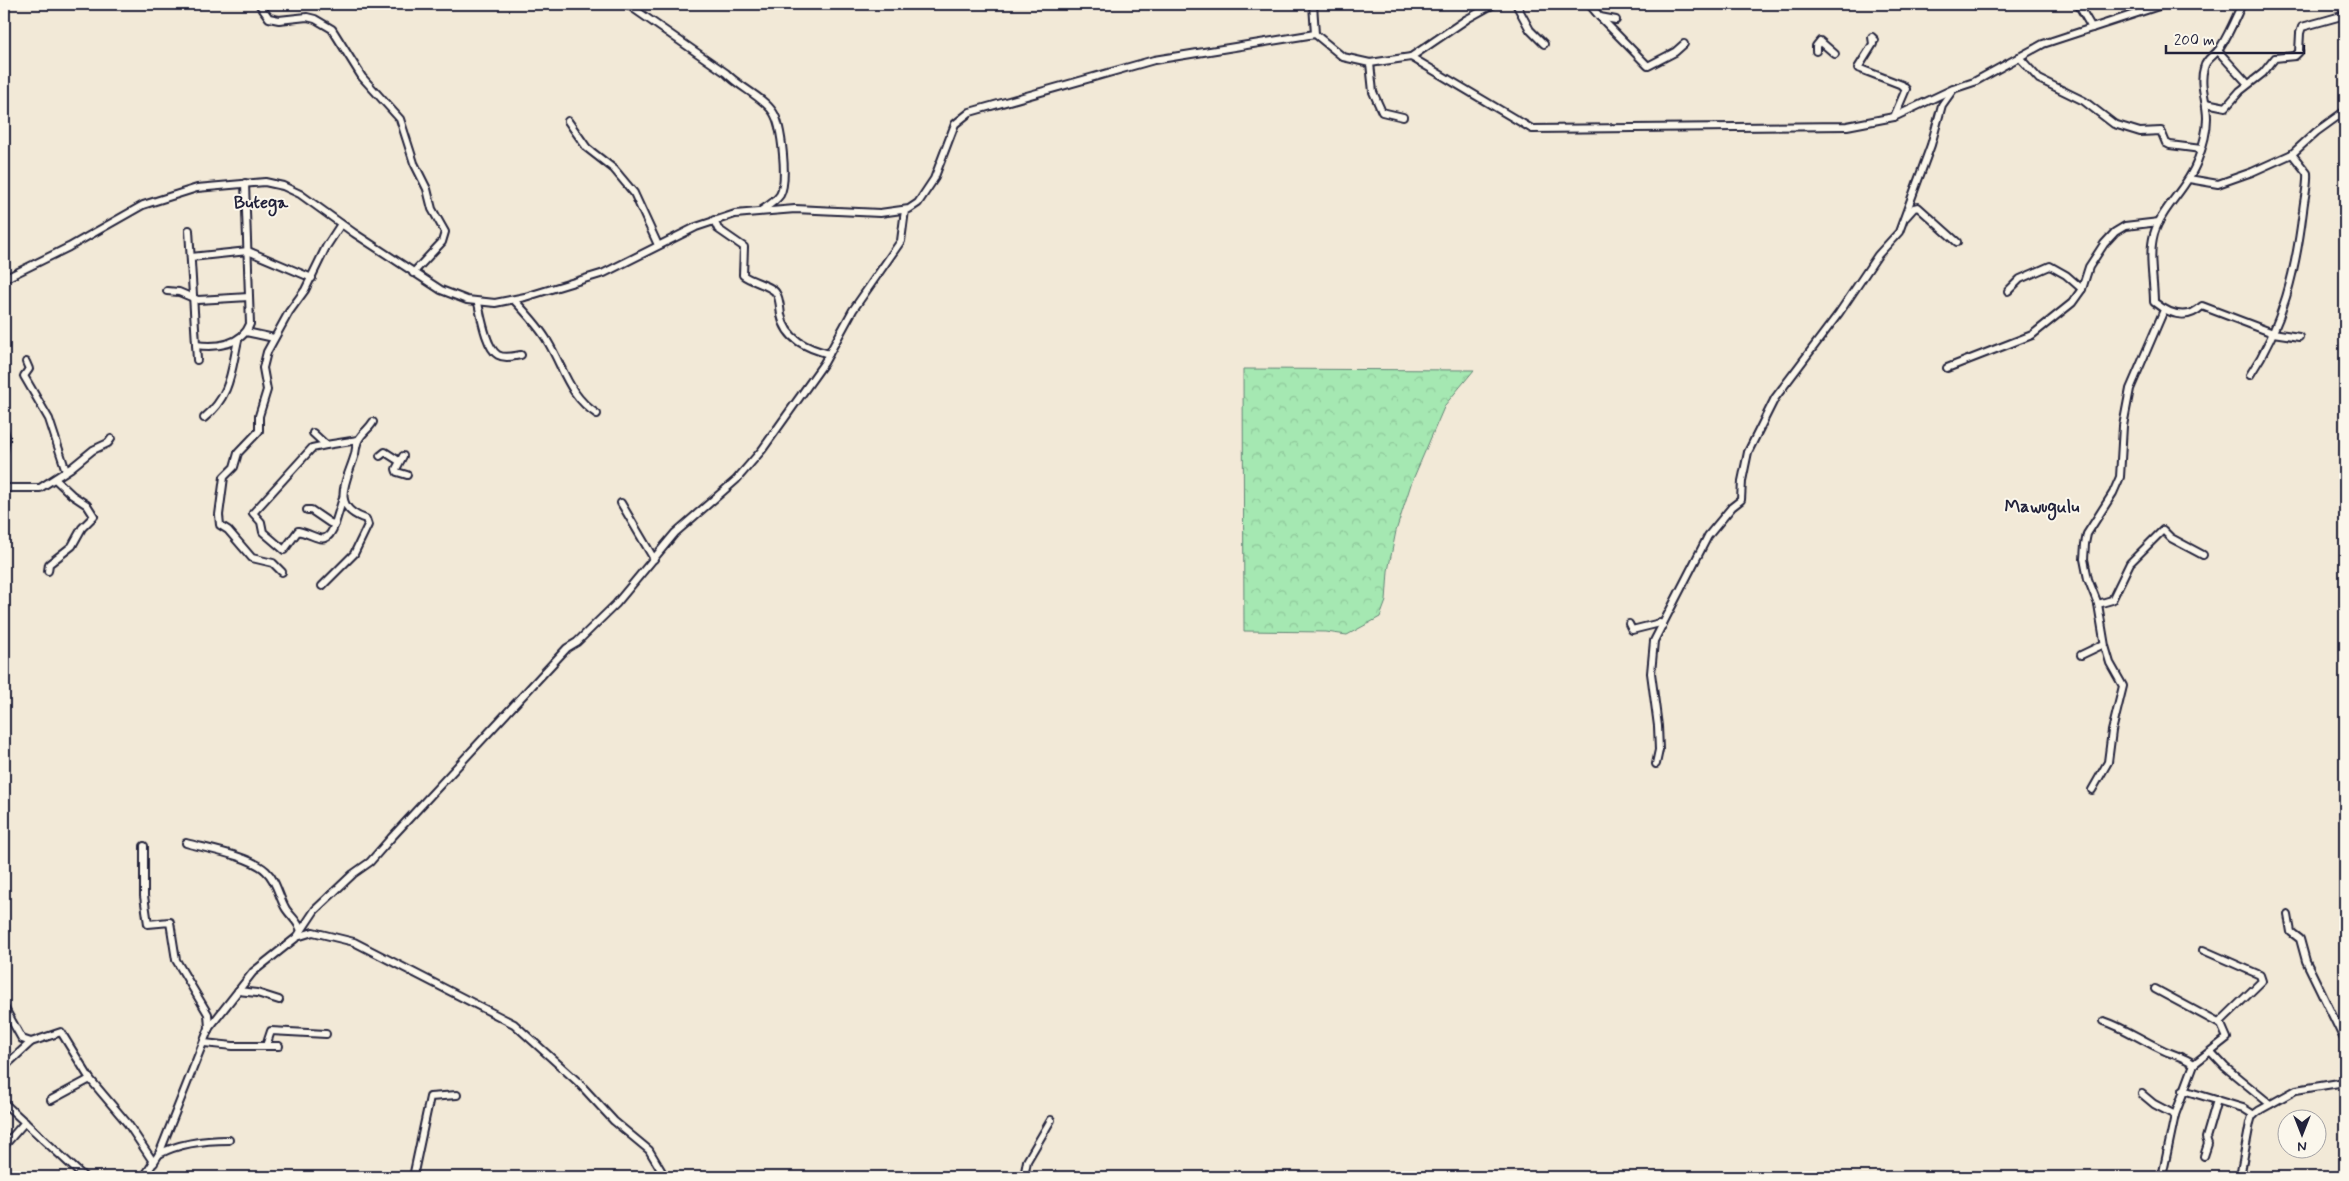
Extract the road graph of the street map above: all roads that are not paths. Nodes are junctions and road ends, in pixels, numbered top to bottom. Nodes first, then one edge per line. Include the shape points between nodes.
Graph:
1 (259, 4) edge
2 (628, 4) edge
3 (1312, 4) edge
4 (1494, 4) edge
5 (1516, 4) edge
6 (1589, 4) edge
7 (2078, 4) edge
8 (2165, 4) edge
9 (2242, 4) edge
10 (2345, 15) edge
11 (1600, 17) junction
12 (1616, 20) dead end
13 (2092, 28) junction
14 (1315, 34) junction
15 (1875, 40) dead end
16 (1544, 44) dead end
17 (1684, 44) dead end
18 (1816, 51) dead end
19 (2218, 51) junction
20 (1835, 54) dead end
21 (1411, 57) junction
22 (2019, 57) junction
23 (1370, 63) junction
24 (2248, 84) junction
25 (1953, 89) junction
26 (2206, 103) junction
27 (2345, 111) edge
28 (1404, 116) dead end
29 (1894, 117) junction
30 (568, 121) dead end
31 (2201, 149) junction
32 (2292, 154) junction
33 (2189, 179) junction
34 (245, 183) junction
35 (905, 210) junction
36 (761, 211) junction
37 (714, 220) junction
38 (2160, 222) junction
39 (341, 224) junction
40 (189, 230) dead end
41 (1899, 232) junction
42 (1957, 242) dead end
43 (658, 245) junction
44 (248, 251) junction
45 (191, 257) junction
46 (413, 273) junction
47 (312, 278) junction
48 (4, 280) edge
49 (2082, 289) junction
50 (167, 291) dead end
51 (2008, 291) dead end
52 (249, 297) junction
53 (192, 298) junction
54 (514, 300) junction
55 (478, 303) junction
56 (2164, 310) junction
57 (246, 332) junction
58 (2273, 333) junction
59 (274, 338) junction
60 (2298, 338) dead end
61 (238, 340) junction
62 (196, 345) junction
63 (829, 354) junction
64 (522, 355) dead end
65 (197, 360) dead end
66 (26, 362) dead end
67 (1947, 368) dead end
68 (2250, 375) dead end
69 (597, 414) dead end
70 (204, 418) dead end
71 (373, 422) dead end
72 (4, 430) edge
73 (313, 433) dead end
74 (111, 439) dead end
75 (358, 440) junction
76 (326, 445) junction
77 (4, 451) edge
78 (380, 456) dead end
79 (66, 471) junction
80 (407, 475) dead end
81 (55, 479) junction
82 (4, 488) edge
83 (343, 498) junction
84 (621, 503) dead end
85 (307, 510) dead end
86 (335, 524) junction
87 (2203, 555) dead end
88 (654, 560) junction
89 (48, 570) dead end
90 (282, 572) dead end
91 (322, 586) dead end
92 (2098, 604) junction
93 (1629, 624) dead end
94 (1663, 625) junction
95 (2104, 644) junction
96 (2081, 655) dead end
97 (1656, 764) dead end
98 (2092, 790) dead end
99 (186, 843) dead end
100 (144, 846) dead end
101 (2288, 915) dead end
102 (302, 931) junction
103 (297, 937) junction
104 (2203, 950) dead end
105 (2155, 989) dead end
106 (238, 990) junction
107 (280, 1000) dead end
108 (4, 1007) edge
109 (2104, 1021) dead end
110 (2220, 1024) junction
111 (209, 1028) junction
112 (326, 1034) dead end
113 (2345, 1041) edge
114 (31, 1042) junction
115 (204, 1043) junction
116 (266, 1046) junction
117 (279, 1046) dead end
118 (2211, 1052) junction
119 (2194, 1064) junction
120 (4, 1067) edge
121 (90, 1079) junction
122 (2345, 1082) edge
123 (2184, 1090) junction
124 (2142, 1094) dead end
125 (457, 1095) dead end
126 (52, 1100) dead end
127 (2216, 1100) junction
128 (4, 1103) edge
129 (2270, 1104) junction
130 (2175, 1114) junction
131 (2254, 1115) junction
132 (1051, 1120) dead end
133 (25, 1122) junction
134 (229, 1140) dead end
135 (4, 1146) edge
136 (159, 1154) junction
137 (2204, 1156) dead end
138 (154, 1163) junction
139 (84, 1177) edge
140 (144, 1177) edge
141 (413, 1177) edge
142 (665, 1177) edge
143 (1028, 1177) edge
144 (2162, 1177) edge
145 (2240, 1177) edge

1 - 46 street via 269,18 307,17 332,29 362,77 400,119 432,209 445,232 442,242
2 - 36 street via 726,73 773,112 778,125 784,182 780,196
3 - 14 street
4 - 21 street
5 - 16 street via 1530,30
6 - 11 street
7 - 13 street
8 - 13 street
9 - 19 street
10 - 24 street via 2302,27 2299,52 2295,56 2275,58
11 - 12 street
11 - 17 street via 1648,66
13 - 22 street via 2043,44
14 - 23 street via 1343,57
14 - 35 street via 1154,60 970,112 955,124 942,163 926,192 918,203
15 - 29 street via 1872,37 1873,44 1858,68 1906,89
18 - 20 street via 1820,41
19 - 24 street
19 - 26 street via 2203,69
21 - 23 street
21 - 29 street via 1532,129 1847,126
22 - 25 street via 1974,82
22 - 31 street via 2039,79 2084,101 2114,124 2140,132 2158,130 2170,145
23 - 28 street via 1373,92 1382,112
24 - 26 street via 2226,107
25 - 29 street
25 - 41 street via 1942,105
26 - 31 street via 2207,118
27 - 32 street
30 - 43 street via 587,148 614,169 634,193
31 - 33 street
32 - 33 street via 2227,182 2211,184
32 - 58 street via 2306,168 2308,181 2294,271
33 - 38 street
34 - 39 street via 265,182 290,188
34 - 44 street
34 - 48 street via 190,190 143,205
35 - 36 street via 880,213 808,209
35 - 63 street via 901,241 852,310
36 - 37 street
37 - 43 street
37 - 63 street via 718,229 744,247 743,275 777,294 789,334 810,349
38 - 49 street via 2125,226 2115,232 2089,267
38 - 56 street via 2151,256 2154,302
39 - 46 street
39 - 47 street
40 - 45 street
41 - 42 street via 1909,214 1918,207
41 - 94 street via 1878,255 1775,398 1748,452 1741,500 1708,536
43 - 54 street via 604,272
44 - 45 street
44 - 47 street
44 - 52 street
45 - 53 street
46 - 55 street via 441,290
47 - 59 street
49 - 51 street via 2050,266 2020,279
49 - 67 street via 2061,314 2032,336
50 - 53 street
52 - 53 street
52 - 57 street via 250,324
53 - 62 street
54 - 55 street
54 - 69 street via 548,341 576,396
55 - 64 street via 491,348 504,357
56 - 58 street via 2185,315 2193,314 2202,306
56 - 92 street via 2130,389 2123,426 2120,477 2114,493 2087,534 2084,559
57 - 59 street
57 - 61 street
58 - 60 street
58 - 68 street via 2266,351
59 - 90 street via 263,362 267,390 259,416 259,431 238,454 234,467 224,477 219,515 220,525 252,558 273,563
61 - 62 street via 228,344
61 - 70 street via 234,370 226,391
62 - 65 street
63 - 88 street via 762,450 736,480 675,533
66 - 79 street via 29,369 24,376 49,419
71 - 75 street
72 - 77 street
73 - 76 street
74 - 79 street
75 - 76 street
75 - 83 street via 346,474
76 - 86 street via 312,448 253,513 261,522 263,532 284,550 298,531 321,539 330,536
78 - 80 street via 385,452 401,459 397,472
79 - 81 street
81 - 82 street via 35,489
81 - 89 street via 87,505 94,516 82,528 72,546 49,564
83 - 86 street
83 - 91 street via 350,510 366,519 368,525 354,554
84 - 88 street
85 - 86 street
87 - 92 street via 2171,538 2163,530 2130,563 2112,600
88 - 102 street via 616,604 567,648 382,851 352,874 315,910
92 - 95 street
93 - 94 street via 1632,630
94 - 97 street via 1654,641 1651,673 1659,750
95 - 96 street
95 - 98 street via 2110,663 2124,686 2108,762
99 - 102 street via 240,858 267,872 285,908 298,921
100 - 111 street via 144,896 148,924 170,922 176,960 208,1014
101 - 113 street via 2291,932 2300,939 2306,961
102 - 103 street
103 - 106 street via 253,972
103 - 142 street via 313,932 354,942 514,1024 578,1082 614,1121 649,1150
104 - 110 street via 2262,978
105 - 110 street
106 - 107 street
106 - 111 street
108 - 114 street via 22,1039
109 - 119 street
110 - 118 street via 2227,1038
111 - 115 street
112 - 116 street via 271,1031
114 - 120 street
114 - 121 street via 61,1032
115 - 116 street
115 - 136 street
116 - 117 street
118 - 119 street
118 - 129 street via 2225,1068
119 - 123 street
121 - 126 street
121 - 138 street via 128,1124
122 - 129 street via 2296,1090
123 - 127 street
123 - 130 street
124 - 130 street
125 - 141 street via 430,1097
127 - 131 street
127 - 137 street
128 - 133 street
129 - 131 street
130 - 144 street
131 - 145 street
132 - 143 street via 1027,1161
133 - 135 street
133 - 139 street
134 - 136 street via 208,1140
136 - 138 street
138 - 140 street

